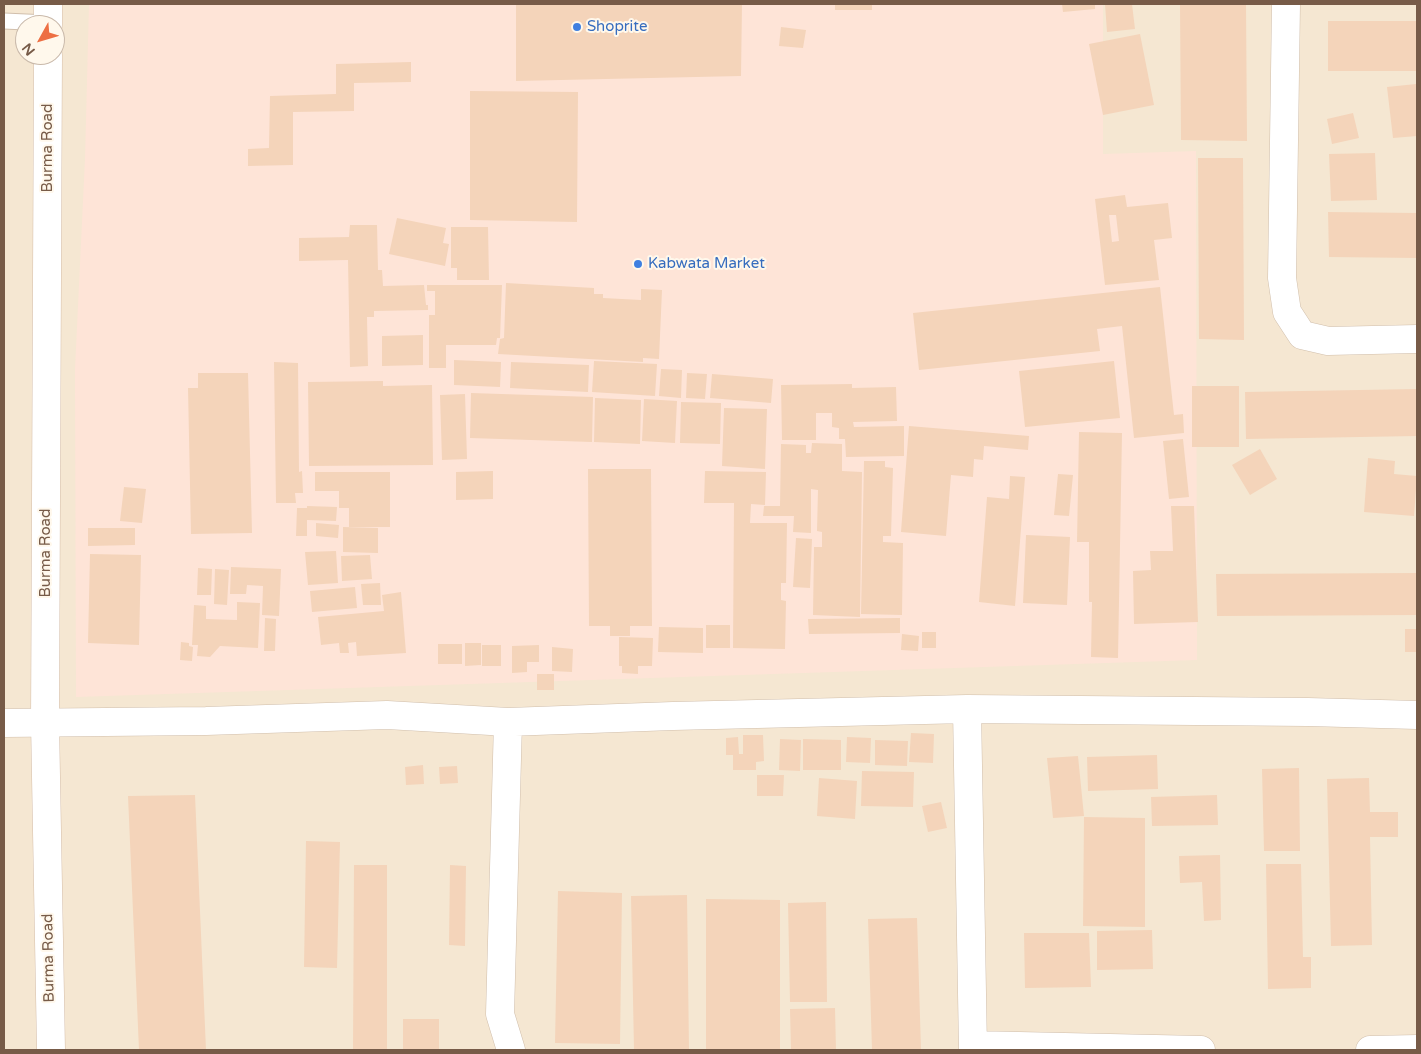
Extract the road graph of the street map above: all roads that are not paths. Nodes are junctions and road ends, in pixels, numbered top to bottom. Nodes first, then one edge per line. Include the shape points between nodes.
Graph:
1 (1286, 4) edge
2 (48, 65) edge
3 (1417, 339) edge
4 (967, 709) junction
5 (1417, 715) edge
6 (45, 722) junction
7 (508, 722) junction
8 (4, 723) edge
9 (973, 1048) edge
10 (1417, 1049) edge
11 (51, 1050) edge
12 (511, 1050) edge
13 (1201, 1050) edge
14 (1370, 1050) edge

1 - 3 street via 1282,278 1287,312 1302,335 1328,341
2 - 6 street, Burma Road
4 - 5 street
4 - 7 street
4 - 9 street
6 - 7 street via 387,715
6 - 8 street
6 - 11 street, Burma Road
7 - 12 street via 500,1014
9 - 13 street
10 - 14 street

